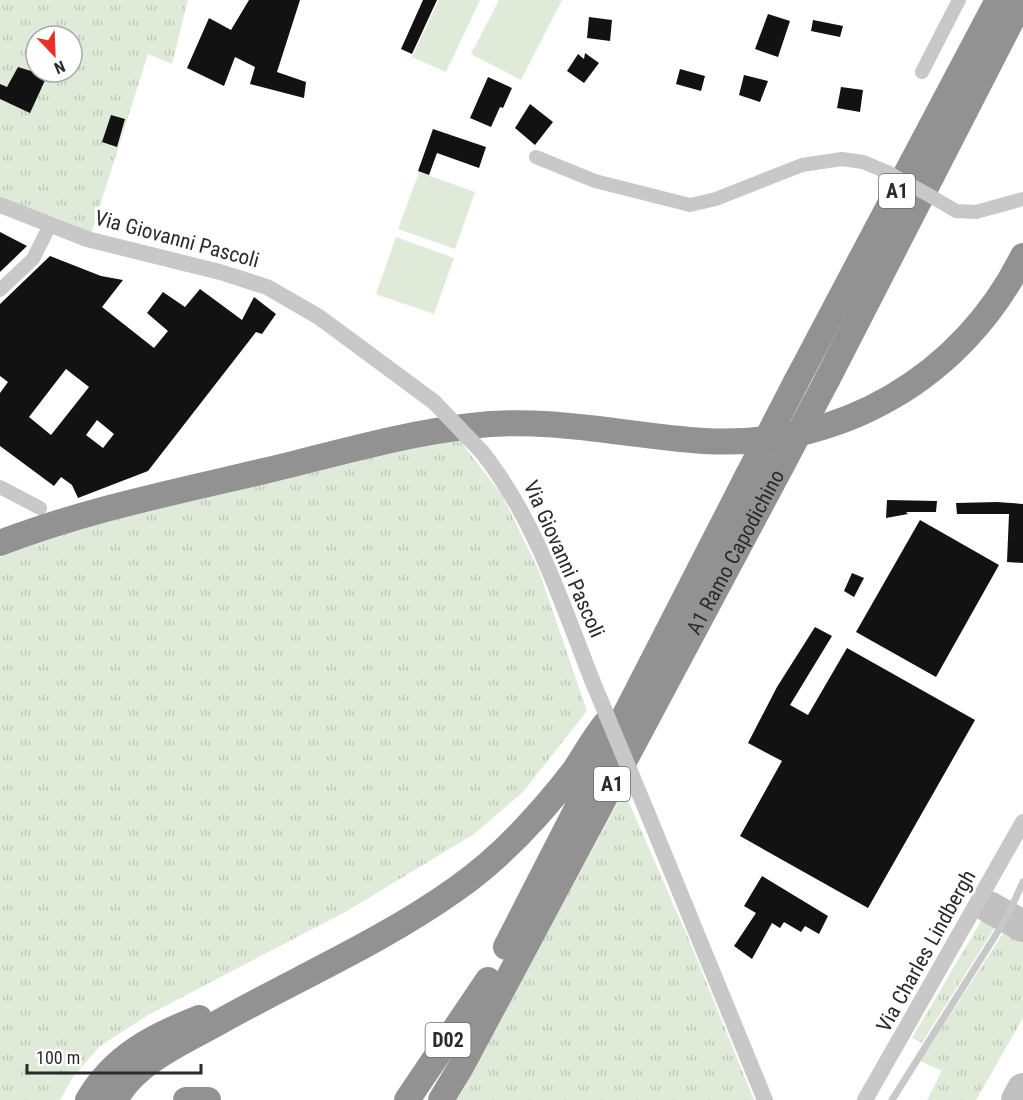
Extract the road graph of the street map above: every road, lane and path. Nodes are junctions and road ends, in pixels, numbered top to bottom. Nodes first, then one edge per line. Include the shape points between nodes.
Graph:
1 (959, 0) edge
2 (998, 0) edge
3 (1022, 0) edge
4 (921, 72) dead end
5 (536, 157) dead end
6 (1023, 199) edge
7 (0, 205) edge
8 (50, 225) junction
9 (1023, 256) edge
10 (0, 290) edge
11 (0, 487) edge
12 (40, 508) dead end
13 (0, 543) edge
14 (640, 686) junction
15 (1023, 822) edge
16 (1023, 882) edge
17 (297, 979) junction
18 (488, 980) junction
19 (88, 1100) edge
20 (115, 1100) edge
21 (186, 1100) edge
22 (208, 1100) edge
23 (407, 1100) edge
24 (424, 1100) edge
25 (441, 1100) edge
26 (765, 1100) edge
27 (865, 1100) edge
28 (892, 1100) edge

1 - 4 street
2 - 14 highway, A1 Ramo Capodichino / A1, bridge
3 - 25 highway, A1 Ramo Capodichino / A1, bridge via 827,380
5 - 6 street, bridge via 595,181 690,205 716,199 802,165 842,159 887,172 956,211 976,212
7 - 8 street, Via Giovanni Pascoli
8 - 10 street via 33,259
8 - 26 street, Via Giovanni Pascoli, bridge via 87,239 267,287 319,317 434,402 482,452 521,509
9 - 13 highway via 986,318 940,365 881,404 814,429 746,440 708,441 542,423 470,426 418,434 157,496
11 - 12 street
14 - 17 highway via 601,729 550,801 489,864 420,914
14 - 18 highway, A1 Ramo Capodichino / A1
15 - 27 street, Via Charles Lindbergh
16 - 28 lane via 1007,917
17 - 19 highway via 145,1042 108,1071
17 - 20 highway via 153,1060
18 - 23 highway, D02
18 - 24 highway, A1 Ramo Capodichino / A1
21 - 22 highway

